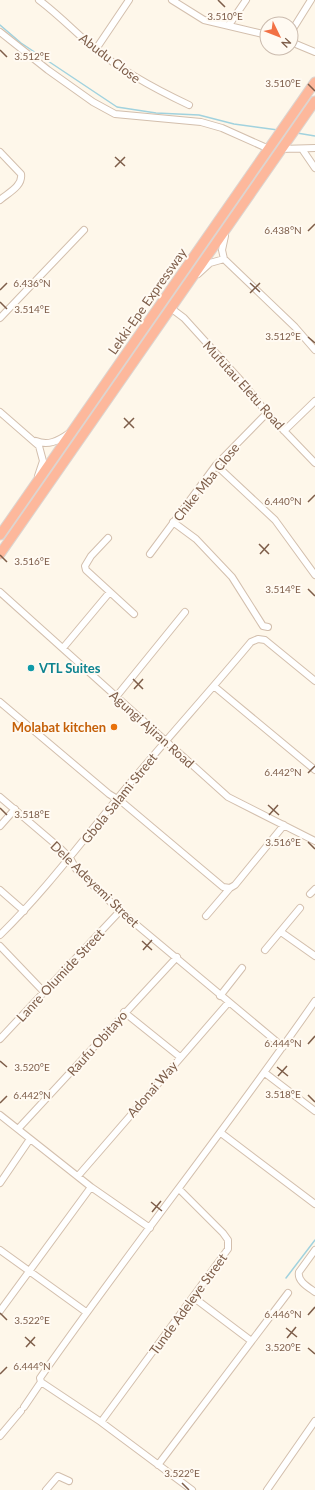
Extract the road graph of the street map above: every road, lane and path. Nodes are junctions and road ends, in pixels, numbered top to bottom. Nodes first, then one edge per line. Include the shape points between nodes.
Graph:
1 (39, 0) edge
2 (129, 0) edge
3 (172, 0) edge
4 (246, 0) edge
5 (311, 0) edge
6 (299, 19) edge
7 (229, 25) junction
8 (0, 32) edge
9 (259, 33) edge
10 (299, 45) edge
11 (96, 49) junction
12 (315, 52) edge
13 (315, 82) edge
14 (315, 101) edge
15 (189, 105) dead end
16 (271, 146) junction
17 (284, 146) junction
18 (315, 148) edge
19 (302, 149) junction
20 (0, 152) edge
21 (315, 168) edge
22 (0, 200) edge
23 (230, 223) junction
24 (84, 230) dead end
25 (224, 259) junction
26 (192, 279) junction
27 (172, 309) junction
28 (0, 318) edge
29 (315, 350) edge
30 (315, 401) edge
31 (266, 413) junction
32 (0, 414) edge
33 (77, 425) junction
34 (284, 431) junction
35 (32, 439) junction
36 (315, 463) edge
37 (216, 465) junction
38 (32, 490) junction
39 (173, 522) junction
40 (0, 535) edge
41 (108, 538) dead end
42 (1, 554) edge
43 (150, 554) dead end
44 (315, 575) edge
45 (109, 593) junction
46 (1, 595) edge
47 (185, 612) dead end
48 (134, 614) dead end
49 (268, 627) dead end
50 (63, 648) junction
51 (315, 681) edge
52 (215, 686) junction
53 (116, 697) junction
54 (0, 702) edge
55 (166, 741) junction
56 (315, 770) edge
57 (0, 797) edge
58 (117, 799) junction
59 (14, 809) junction
60 (284, 825) junction
61 (0, 826) edge
62 (315, 841) edge
63 (70, 858) junction
64 (230, 888) junction
65 (315, 889) edge
66 (0, 890) edge
67 (310, 894) dead end
68 (300, 908) dead end
69 (24, 911) junction
70 (120, 911) junction
71 (206, 916) dead end
72 (281, 932) junction
73 (0, 935) edge
74 (0, 946) edge
75 (265, 950) dead end
76 (315, 956) edge
77 (177, 957) junction
78 (242, 968) dead end
79 (44, 992) junction
80 (220, 996) junction
81 (315, 1001) edge
82 (228, 1003) junction
83 (124, 1012) junction
84 (0, 1039) edge
85 (283, 1047) junction
86 (180, 1057) junction
87 (265, 1073) junction
88 (315, 1111) edge
89 (0, 1115) edge
90 (18, 1129) junction
91 (221, 1132) junction
92 (30, 1140) junction
93 (78, 1176) junction
94 (0, 1183) edge
95 (91, 1187) junction
96 (179, 1189) junction
97 (315, 1204) edge
98 (150, 1228) junction
99 (0, 1250) edge
100 (315, 1250) edge
101 (30, 1270) junction
102 (315, 1292) edge
103 (288, 1293) dead end
104 (193, 1297) junction
105 (0, 1311) edge
106 (86, 1312) junction
107 (250, 1340) junction
108 (41, 1382) junction
109 (315, 1421) edge
110 (101, 1422) junction
111 (309, 1430) junction
112 (315, 1434) edge
113 (0, 1436) edge
114 (158, 1465) junction
115 (69, 1481) dead end
116 (46, 1490) edge
117 (192, 1490) edge
118 (268, 1490) edge

1 - 11 street, Abudu Close
2 - 11 street
3 - 7 street via 204,20
4 - 7 street
5 - 6 street
7 - 9 street
8 - 16 street via 48,70 93,102 115,114 201,122
10 - 12 street
11 - 15 street, Abudu Close via 143,83
13 - 16 highway, Lekki-Epe Expressway
14 - 17 highway, Lekki-Epe Expressway
16 - 33 highway, Lekki-Epe Expressway
17 - 19 street
17 - 23 highway, Lekki-Epe Expressway
18 - 19 street
19 - 21 street
20 - 22 street via 21,174 22,179 20,184
23 - 25 street via 223,241
23 - 26 highway, Lekki-Epe Expressway
24 - 28 street
25 - 26 street via 210,263
25 - 29 street via 295,327
26 - 27 highway, Lekki-Epe Expressway
27 - 31 street, Mufutau Eletu Road via 184,318 243,383
27 - 42 highway, Lekki-Epe Expressway
30 - 34 street
31 - 34 street, Mufutau Eletu Road
31 - 37 street, Chike Mba Close
32 - 35 street
33 - 35 street via 69,434 54,442 44,443
33 - 38 highway, Lekki-Epe Expressway
34 - 36 street, Mufutau Eletu Road
35 - 38 street via 41,450 43,461
37 - 39 street, Chike Mba Close
37 - 44 street via 274,520
38 - 40 highway, Lekki-Epe Expressway
39 - 43 street, Chike Mba Close
39 - 49 street via 196,539 232,577 262,626
41 - 45 street via 85,566
45 - 48 street
45 - 50 street
46 - 50 street, Agungi Ajiran Road
47 - 53 street
50 - 53 street, Agungi Ajiran Road
51 - 52 street, Gbola Salami Street via 265,640 258,639 252,642
52 - 55 street, Gbola Salami Street
52 - 56 street
53 - 55 street, Agungi Ajiran Road
54 - 58 street
55 - 58 street, Gbola Salami Street
55 - 60 street, Agungi Ajiran Road via 228,797
57 - 59 street, Dele Adeyemi Street
58 - 63 street, Gbola Salami Street
58 - 64 street via 223,886
59 - 61 street
59 - 63 street, Dele Adeyemi Street
60 - 62 street, Agungi Ajiran Road
60 - 64 street
63 - 69 street, Gbola Salami Street
63 - 70 street, Dele Adeyemi Street via 76,869
64 - 71 street
65 - 67 street
66 - 69 street
68 - 72 street
69 - 73 street, Gbola Salami Street
70 - 77 street, Dele Adeyemi Street
70 - 79 street, Lanre Olumide Street
72 - 75 street
72 - 76 street
74 - 79 street
77 - 80 street, Dele Adeyemi Street
77 - 83 street, Raufu Obitayo
78 - 80 street
79 - 84 street, Lanre Olumide Street
80 - 82 street, Dele Adeyemi Street
81 - 85 street
82 - 85 street, Dele Adeyemi Street
82 - 86 street, Adonai Way
83 - 86 street
83 - 90 street, Raufu Obitayo
85 - 87 street
86 - 93 street, Adonai Way
87 - 88 street
87 - 91 street
89 - 90 street
90 - 92 street
91 - 96 street
91 - 97 street
92 - 93 street
92 - 94 street
93 - 95 street
95 - 98 street
95 - 101 street
96 - 98 street
96 - 104 street, Tunde Adeleye Street via 228,1240 228,1249
98 - 106 street
99 - 101 street
100 - 102 street via 298,1275 302,1282
101 - 105 street
101 - 106 street
103 - 107 street
104 - 107 street
104 - 110 street, Tunde Adeleye Street
106 - 108 street via 40,1378
107 - 114 street
108 - 110 street
108 - 113 street
109 - 111 street
110 - 114 street
111 - 112 street
111 - 118 street
114 - 117 street
115 - 116 street via 58,1476

